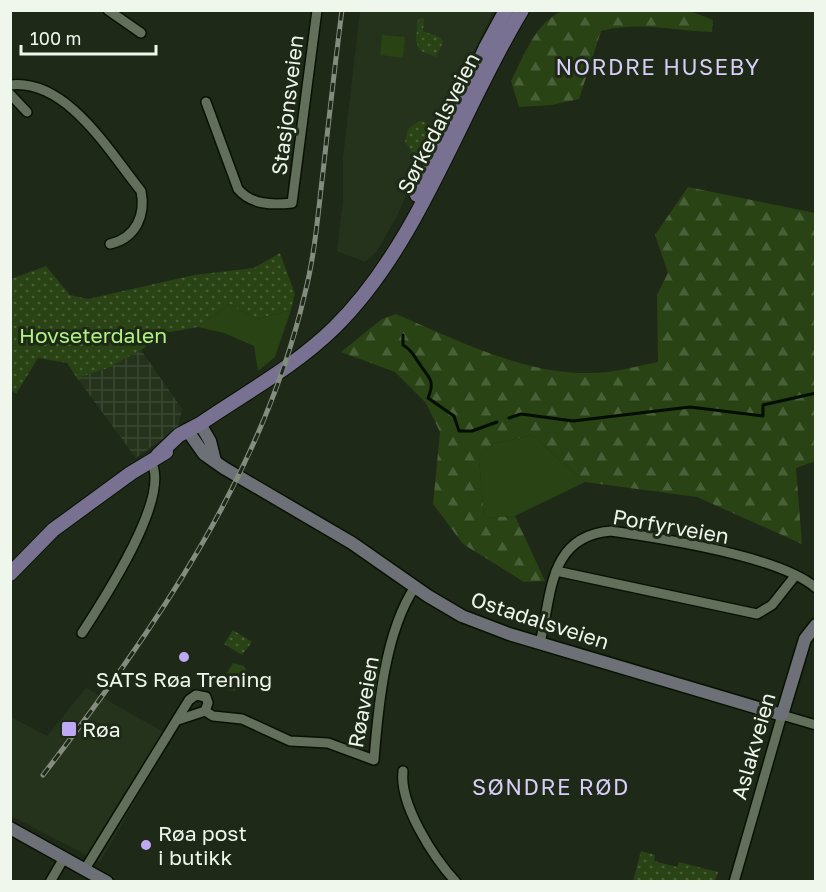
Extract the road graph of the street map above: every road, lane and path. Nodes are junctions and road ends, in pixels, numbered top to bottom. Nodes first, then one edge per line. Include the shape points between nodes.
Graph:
1 (108, 10) edge
2 (316, 10) edge
3 (506, 10) edge
4 (522, 10) edge
5 (141, 33) dead end
6 (10, 85) edge
7 (10, 94) edge
8 (206, 102) dead end
9 (27, 112) dead end
10 (110, 244) dead end
11 (391, 254) junction
12 (200, 424) junction
13 (189, 433) junction
14 (154, 457) junction
15 (215, 461) junction
16 (556, 571) junction
17 (14, 573) edge
18 (795, 576) junction
19 (415, 587) junction
20 (816, 588) edge
21 (816, 625) edge
22 (82, 633) dead end
23 (540, 643) junction
24 (205, 711) junction
25 (782, 715) junction
26 (178, 720) junction
27 (816, 725) edge
28 (403, 771) dead end
29 (10, 828) edge
30 (64, 858) junction
31 (85, 869) junction
32 (50, 882) edge
33 (108, 882) edge
34 (456, 882) edge
35 (734, 882) edge

1 - 5 street
2 - 8 street, Stasjonsveien via 292,203 255,201 241,194
3 - 11 main road, Sørkedalsveien
4 - 11 main road, Sørkedalsveien via 490,65 444,162
6 - 10 street via 23,83 69,103 141,191 144,207 138,225 122,242
7 - 9 street
11 - 12 main road, Sørkedalsveien via 358,302 335,327 280,372
12 - 13 main road, Sørkedalsveien
12 - 15 street
13 - 14 main road, Sørkedalsveien via 169,451
13 - 15 street, Ostadalsveien via 204,454
14 - 17 main road, Sørkedalsveien via 53,530
14 - 22 street via 156,473 147,515 127,559
15 - 19 street, Ostadalsveien via 352,543
16 - 18 street via 758,614 772,605
16 - 18 street, Porfyrveien via 574,541 611,531 690,543
16 - 23 street, Porfyrveien
18 - 20 street, Porfyrveien
19 - 23 street, Ostadalsveien via 472,621
19 - 24 street, Røaveien via 388,658 374,760 328,743 294,742 242,719 213,716
21 - 25 street, Aslakveien via 805,639
23 - 25 street, Ostadalsveien
24 - 26 street
24 - 26 street via 206,697 196,695
25 - 27 street, Ostadalsveien
25 - 35 street, Aslakveien
26 - 31 street
28 - 34 street via 406,802
29 - 30 street
30 - 31 street
30 - 32 street
31 - 33 street

